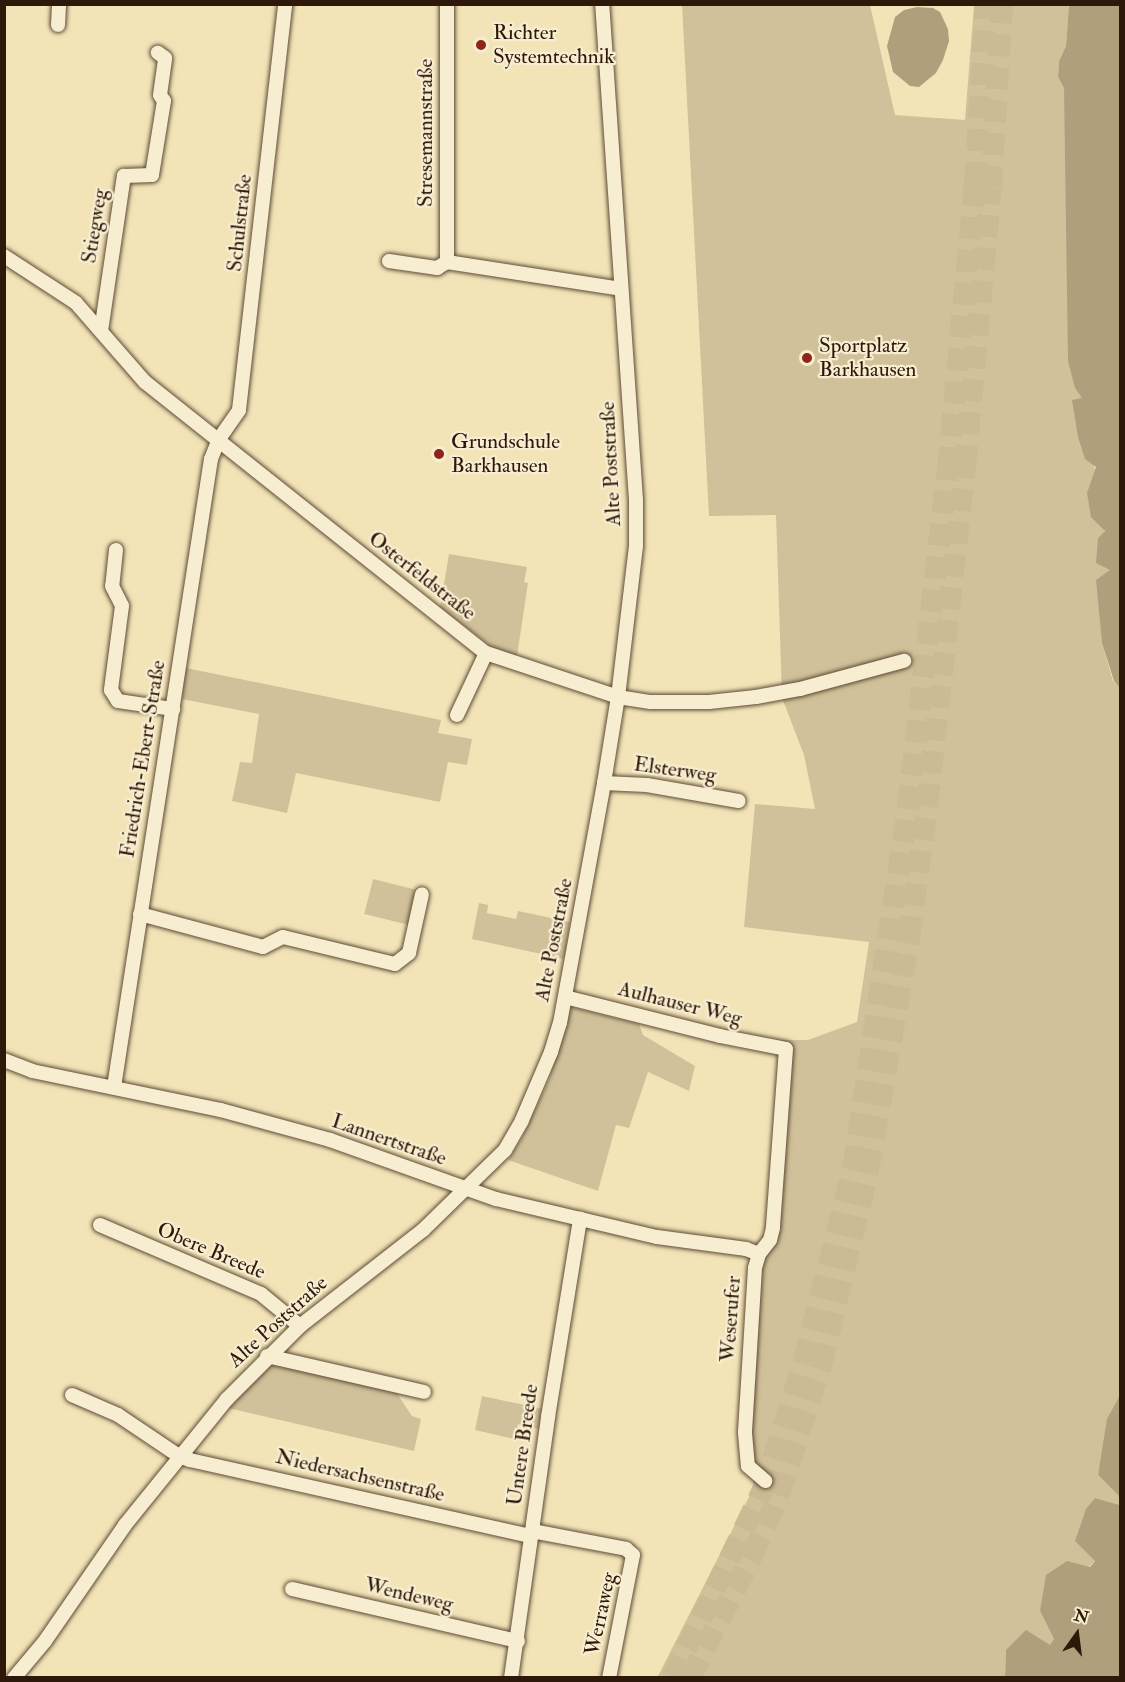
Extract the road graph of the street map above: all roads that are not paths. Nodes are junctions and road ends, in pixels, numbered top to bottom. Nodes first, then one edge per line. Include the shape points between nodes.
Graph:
1 (59, 4) edge
2 (285, 4) edge
3 (447, 4) edge
4 (602, 4) edge
5 (58, 25) dead end
6 (158, 53) dead end
7 (4, 256) edge
8 (389, 261) dead end
9 (447, 262) junction
10 (621, 289) junction
11 (100, 331) junction
12 (219, 439) junction
13 (116, 550) dead end
14 (486, 653) junction
15 (904, 661) dead end
16 (618, 697) junction
17 (173, 709) junction
18 (457, 715) dead end
19 (604, 783) junction
20 (739, 801) dead end
21 (422, 894) dead end
22 (140, 914) junction
23 (565, 997) junction
24 (786, 1049) joint
25 (4, 1060) edge
26 (114, 1087) junction
27 (466, 1189) junction
28 (580, 1220) junction
29 (100, 1225) dead end
30 (759, 1254) junction
31 (300, 1326) junction
32 (267, 1356) junction
33 (424, 1392) dead end
34 (72, 1395) dead end
35 (179, 1456) junction
36 (765, 1481) dead end
37 (532, 1533) junction
38 (292, 1589) dead end
39 (518, 1641) junction
40 (14, 1677) edge
41 (511, 1677) edge
42 (609, 1677) edge

1 - 5 street
2 - 12 street, Schulstraße via 239,410
3 - 9 street, Stresemannstraße
4 - 10 street, Alte Poststraße
6 - 11 street, Stiegweg via 165,58 160,95 164,101 152,175 124,176
7 - 11 street, Osterfeldstraße via 76,303
8 - 9 street via 437,268
9 - 10 street
10 - 16 street, Alte Poststraße via 637,528
11 - 12 street, Osterfeldstraße via 145,382
12 - 14 street, Osterfeldstraße
12 - 17 street, Friedrich-Ebert-Straße via 211,459
13 - 17 street via 112,586 122,606 111,690 118,701
14 - 16 street, Osterfeldstraße
14 - 18 street
15 - 16 street, Osterfeldstraße via 756,697 709,702
16 - 19 street, Alte Poststraße
17 - 22 street, Friedrich-Ebert-Straße
19 - 20 street, Elsterweg via 647,784
19 - 23 street, Alte Poststraße
21 - 22 street via 409,953 395,964 283,937 263,947
22 - 26 street, Friedrich-Ebert-Straße
23 - 24 street, Aulhauser Weg
23 - 27 street, Alte Poststraße via 551,1052 522,1120 505,1150
24 - 30 street, Weserufer via 773,1228 770,1240
25 - 26 street, Lannertstraße via 32,1071
26 - 27 street, Lannertstraße via 221,1110 330,1140
27 - 28 street, Lannertstraße
27 - 31 street, Alte Poststraße via 423,1230
28 - 30 street, Lannertstraße
28 - 37 street, Untere Breede
29 - 31 street, Obere Breede via 261,1294
30 - 36 street, Weserufer via 745,1433 748,1466
31 - 32 street, Alte Poststraße
32 - 33 street
32 - 35 street, Alte Poststraße
34 - 35 street via 118,1415
35 - 37 street, Niedersachsenstraße
35 - 40 street, Alte Poststraße via 125,1525 45,1641
37 - 39 street, Untere Breede
37 - 42 street, Werraweg via 626,1549 633,1555
38 - 39 street, Wendeweg
39 - 41 street, Untere Breede

